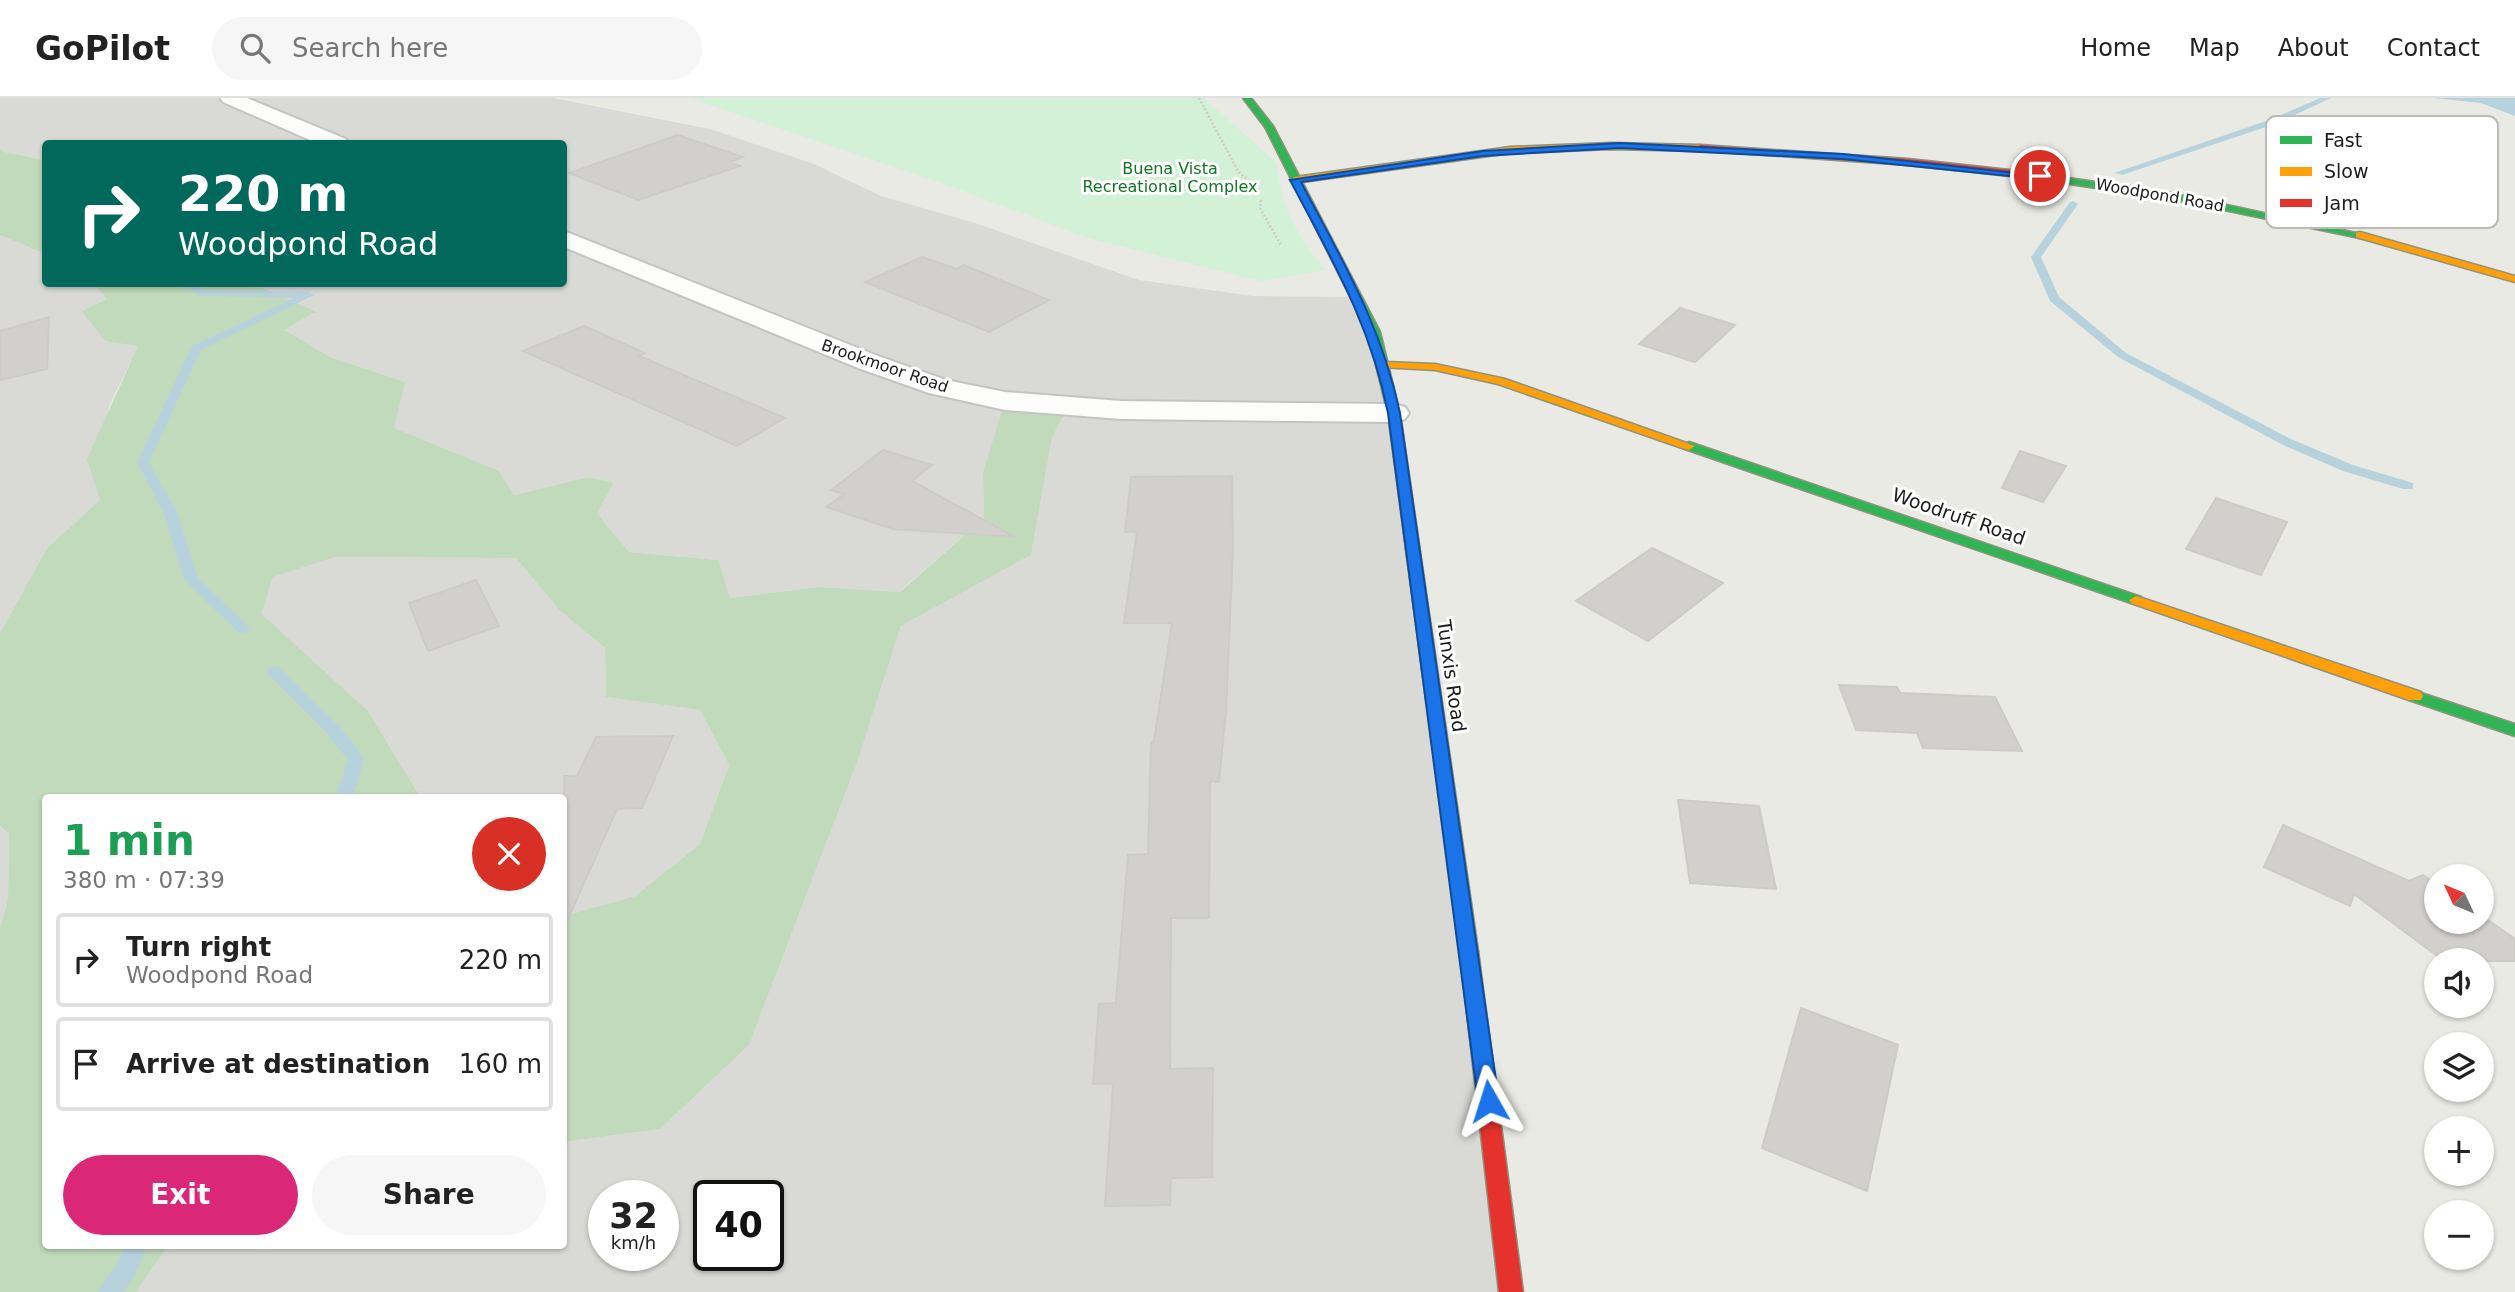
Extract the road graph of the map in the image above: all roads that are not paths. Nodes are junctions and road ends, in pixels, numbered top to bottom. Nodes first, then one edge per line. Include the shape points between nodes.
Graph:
1 (230, 98) edge
2 (1247, 98) edge
3 (329, 140) edge
4 (1295, 180) junction
5 (2266, 216) edge
6 (2326, 228) edge
7 (567, 239) edge
8 (2515, 279) edge
9 (1384, 365) junction
10 (1394, 413) junction
11 (2515, 730) edge
12 (1511, 1292) edge

1 - 3 street
2 - 4 street, Tunxis Road via 1269,126
4 - 5 street, Woodpond Road via 1483,153 1684,147 2006,172
4 - 9 street, Tunxis Road via 1363,309
6 - 8 street, Woodpond Road
7 - 10 street, Brookmoor Road via 868,362 965,393 1005,401 1121,410
9 - 10 street, Tunxis Road
9 - 11 street, Woodruff Road via 1435,367 1501,381
10 - 12 street, Tunxis Road via 1486,1074

